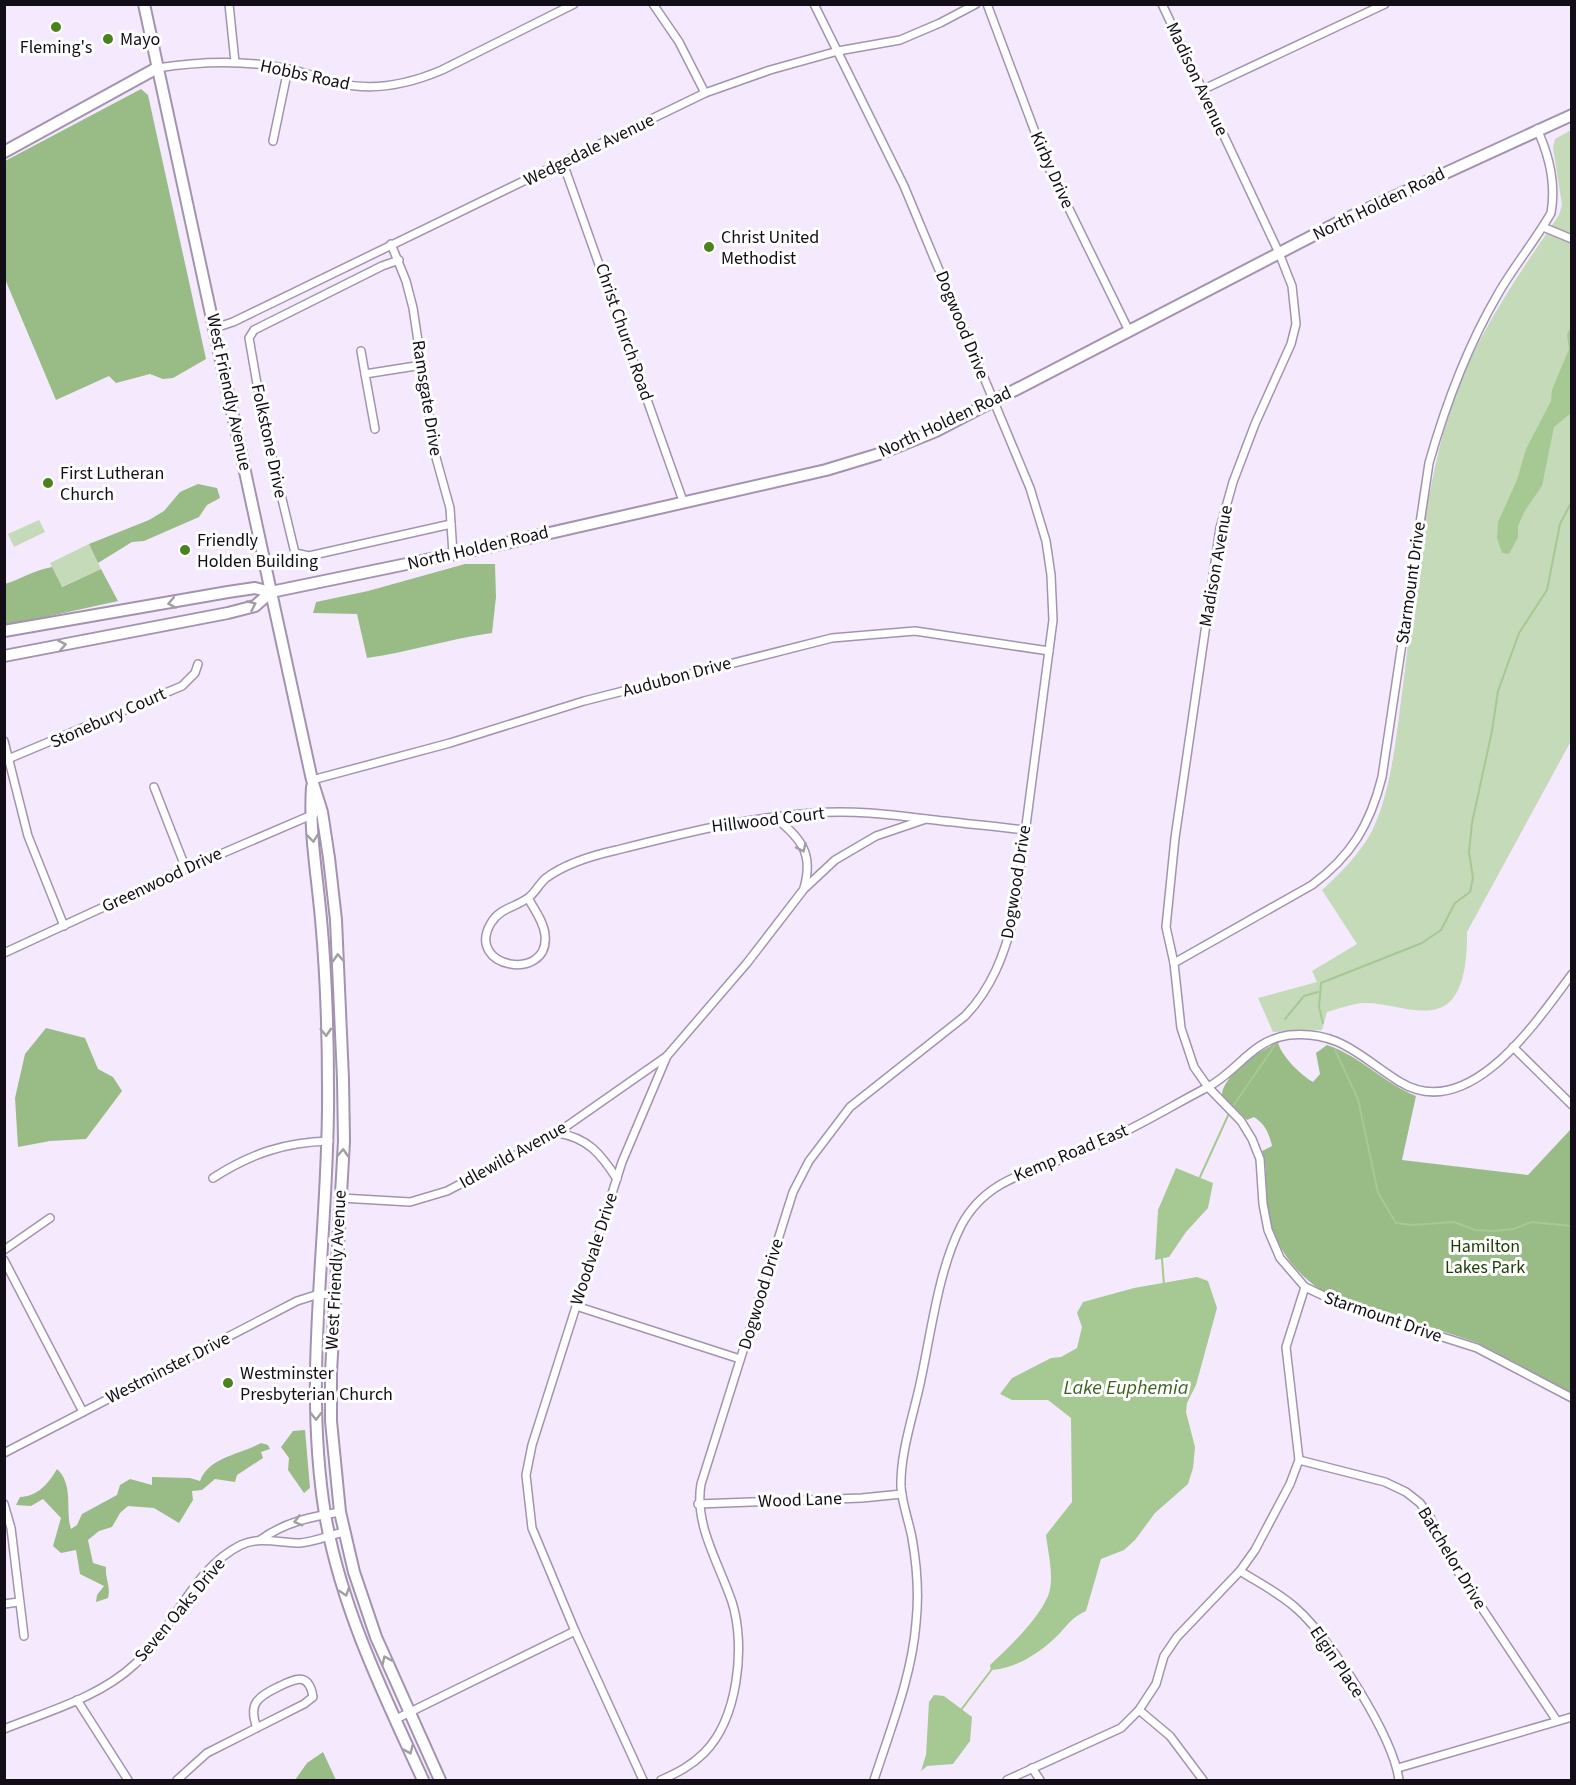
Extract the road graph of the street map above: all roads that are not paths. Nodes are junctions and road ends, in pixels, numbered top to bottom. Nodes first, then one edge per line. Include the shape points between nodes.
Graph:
1 (144, 4) edge
2 (230, 4) edge
3 (574, 4) edge
4 (653, 4) edge
5 (814, 4) edge
6 (976, 4) edge
7 (987, 4) edge
8 (1162, 4) edge
9 (1385, 4) edge
10 (838, 51) junction
11 (235, 62) junction
12 (157, 69) junction
13 (288, 69) junction
14 (1202, 90) junction
15 (705, 93) junction
16 (1572, 115) edge
17 (1537, 129) junction
18 (273, 141) dead end
19 (4, 152) edge
20 (564, 163) junction
21 (1543, 227) junction
22 (1572, 239) edge
23 (391, 244) junction
24 (1279, 253) junction
25 (399, 260) junction
26 (215, 328) junction
27 (1129, 331) junction
28 (361, 351) dead end
29 (422, 365) junction
30 (365, 374) junction
31 (993, 401) junction
32 (375, 429) dead end
33 (682, 501) junction
34 (451, 524) junction
35 (453, 554) junction
36 (271, 592) junction
37 (4, 631) edge
38 (1049, 651) junction
39 (4, 656) edge
40 (198, 664) dead end
41 (4, 741) edge
42 (8, 759) junction
43 (12, 779) junction
44 (312, 780) junction
45 (4, 783) edge
46 (154, 788) dead end
47 (322, 812) junction
48 (310, 815) junction
49 (775, 817) junction
50 (926, 819) junction
51 (1025, 830) junction
52 (186, 869) junction
53 (804, 889) junction
54 (528, 898) junction
55 (64, 926) junction
56 (4, 953) edge
57 (1174, 963) junction
58 (1572, 974) edge
59 (1513, 1047) junction
60 (668, 1056) junction
61 (1208, 1087) junction
62 (1572, 1105) edge
63 (558, 1133) junction
64 (329, 1141) junction
65 (213, 1178) dead end
66 (616, 1179) junction
67 (341, 1198) junction
68 (50, 1218) dead end
69 (4, 1250) edge
70 (4, 1260) edge
71 (1305, 1287) junction
72 (319, 1294) junction
73 (334, 1295) junction
74 (576, 1306) junction
75 (740, 1359) junction
76 (1572, 1398) edge
77 (83, 1412) junction
78 (4, 1453) edge
79 (1299, 1460) junction
80 (902, 1494) junction
81 (4, 1504) edge
82 (698, 1504) junction
83 (340, 1512) junction
84 (325, 1515) junction
85 (344, 1532) junction
86 (330, 1535) junction
87 (260, 1540) junction
88 (1240, 1571) junction
89 (19, 1602) junction
90 (4, 1604) edge
91 (574, 1631) junction
92 (24, 1636) dead end
93 (77, 1700) junction
94 (1139, 1710) junction
95 (409, 1713) junction
96 (1572, 1717) edge
97 (396, 1719) junction
98 (1557, 1721) junction
99 (257, 1728) junction
100 (4, 1729) edge
101 (1032, 1768) junction
102 (1398, 1768) junction
103 (128, 1780) edge
104 (177, 1780) edge
105 (423, 1780) edge
106 (440, 1780) edge
107 (643, 1780) edge
108 (661, 1780) edge
109 (874, 1780) edge
110 (1007, 1780) edge
111 (1040, 1780) edge
112 (1203, 1780) edge
113 (1399, 1780) edge

1 - 12 main road, West Friendly Avenue
2 - 11 street
3 - 13 street, Hobbs Road via 442,70 400,84 353,85
4 - 15 street via 679,42
5 - 10 street, Dogwood Drive
6 - 10 street, Wedgedale Avenue via 900,39
7 - 27 street, Kirby Drive via 1047,164
8 - 14 street, Madison Avenue
9 - 14 street
10 - 15 street, Wedgedale Avenue
10 - 31 street, Dogwood Drive via 904,186
11 - 12 street, Hobbs Road
11 - 13 street, Hobbs Road
12 - 19 main road, Hobbs Road
12 - 26 main road, West Friendly Avenue
13 - 18 street
14 - 24 street, Madison Avenue
15 - 20 street, Wedgedale Avenue
16 - 17 main road, North Holden Road
17 - 21 street, Starmount Drive via 1545,146 1553,200
17 - 24 main road, North Holden Road
20 - 23 street, Wedgedale Avenue
20 - 33 street, Christ Church Road
21 - 22 street
21 - 57 street, Starmount Drive via 1477,331 1440,424 1423,499 1375,808 1360,835 1331,871
23 - 25 street, Ramsgate Drive
23 - 26 street, Wedgedale Avenue
24 - 27 main road, North Holden Road
24 - 57 street, Madison Avenue via 1292,286 1296,324 1240,463 1220,528 1175,838 1166,927
25 - 29 street, Ramsgate Drive via 413,308
25 - 34 street, Folkstone Drive via 254,330 249,338 264,424 295,553 309,556
26 - 36 main road, West Friendly Avenue
27 - 31 main road, North Holden Road
28 - 30 street
29 - 30 street
29 - 34 street, Ramsgate Drive via 435,454
30 - 32 street
31 - 33 main road, North Holden Road via 921,438 879,454 826,470
31 - 38 street, Dogwood Drive via 1030,488 1046,541 1053,620
33 - 35 main road, North Holden Road
34 - 35 street, Ramsgate Drive
35 - 36 main road, North Holden Road
36 -> 37 main road, North Holden Road via 255,588
39 -> 36 main road, North Holden Road via 228,613 255,606
36 - 44 main road, West Friendly Avenue
38 - 44 street, Audubon Drive via 915,632 832,638 584,701
38 - 51 street, Dogwood Drive
40 - 42 street, Stonebury Court via 182,686
41 - 42 street
42 - 43 street
43 - 45 street
43 - 55 street via 28,836
44 - 47 main road, West Friendly Avenue
44 - 48 main road, West Friendly Avenue
46 - 52 street
47 - 48 street, Greenwood Drive
67 -> 47 main road, West Friendly Avenue via 343,1079 336,920
48 - 52 street, Greenwood Drive
48 -> 64 main road, West Friendly Avenue via 321,921
49 - 50 street, Hillwood Court via 870,812
49 -> 53 street via 805,849 809,870
49 - 54 street, Hillwood Court via 727,822 602,853 549,876
50 - 51 street, Hillwood Court
50 - 53 street, Woodvale Drive via 876,836 835,860
51 - 75 street, Dogwood Drive via 1014,917 994,977 965,1016 850,1107 809,1161 793,1192
52 - 55 street, Greenwood Drive
53 - 60 street, Woodvale Drive
54 - 54 street, Hillwood Court via 498,914 487,932 492,955 498,962 525,964 544,945 544,927
55 - 56 street, Greenwood Drive
57 - 61 street, Madison Avenue via 1186,1051
58 - 59 street, Kemp Road East
59 - 61 street, Kemp Road East via 1463,1086 1431,1091 1401,1082 1341,1042 1308,1034 1280,1037 1261,1043
59 - 62 street
60 - 63 street, Idlewild Avenue
60 - 66 street, Woodvale Drive
61 - 71 street, Starmount Drive via 1236,1115 1252,1139 1260,1159 1268,1230 1280,1258
61 - 80 street, Kemp Road East via 1113,1137 1023,1172 1002,1183 973,1207 948,1257 909,1434
63 - 66 street via 593,1146
63 - 67 street, Idlewild Avenue via 447,1191 410,1202
64 - 65 street via 267,1149
64 - 72 main road, West Friendly Avenue
66 - 74 street, Woodvale Drive
67 - 73 main road, West Friendly Avenue
68 - 69 street
70 - 77 street
71 - 76 street, Starmount Drive via 1345,1306 1477,1348
71 - 79 street via 1286,1347
72 - 73 street, Westminster Drive
72 - 77 street, Westminster Drive via 297,1301
72 -> 84 main road, West Friendly Avenue via 316,1421
73 - 83 main road, West Friendly Avenue via 331,1421
74 - 75 street
74 - 91 street, Woodvale Drive via 531,1445 526,1475 532,1528
75 - 82 street, Dogwood Drive
77 - 78 street, Westminster Drive
79 - 88 street via 1276,1511
79 - 98 street, Batchelor Drive via 1385,1482 1420,1503 1446,1554
80 - 82 street, Wood Lane
80 - 109 street, Kemp Road East via 916,1566 917,1620 912,1657
81 - 89 street
82 - 108 street, Dogwood Drive via 732,1604 739,1650 736,1683 728,1713 706,1751 689,1766
83 - 84 street, Seven Oaks Drive
83 - 85 main road, West Friendly Avenue
84 - 86 main road, West Friendly Avenue
84 -> 87 street, Seven Oaks Drive via 296,1521
85 - 86 street, Seven Oaks Drive
95 -> 85 main road, West Friendly Avenue via 376,1638
86 - 87 street, Seven Oaks Drive via 302,1543
86 -> 97 main road, West Friendly Avenue via 362,1643
87 - 93 street, Seven Oaks Drive via 242,1544 222,1557 136,1664
88 - 94 street via 1177,1636 1164,1656 1156,1684
88 - 102 street, Elgin Place via 1296,1607 1312,1623 1369,1709
89 - 90 street
89 - 92 street
91 - 95 street
91 - 107 street, Woodvale Drive
93 - 100 street, Seven Oaks Drive
93 - 103 street
94 - 101 street via 1121,1728
94 - 112 street via 1170,1736
95 - 97 street
95 - 106 main road, West Friendly Avenue
96 - 98 street
97 -> 105 main road, West Friendly Avenue
98 - 102 street
99 - 99 street via 304,1704 313,1697 312,1689 296,1678 260,1696 254,1706
99 - 104 street via 207,1753
101 - 110 street
101 - 111 street
102 - 113 street, Elgin Place

